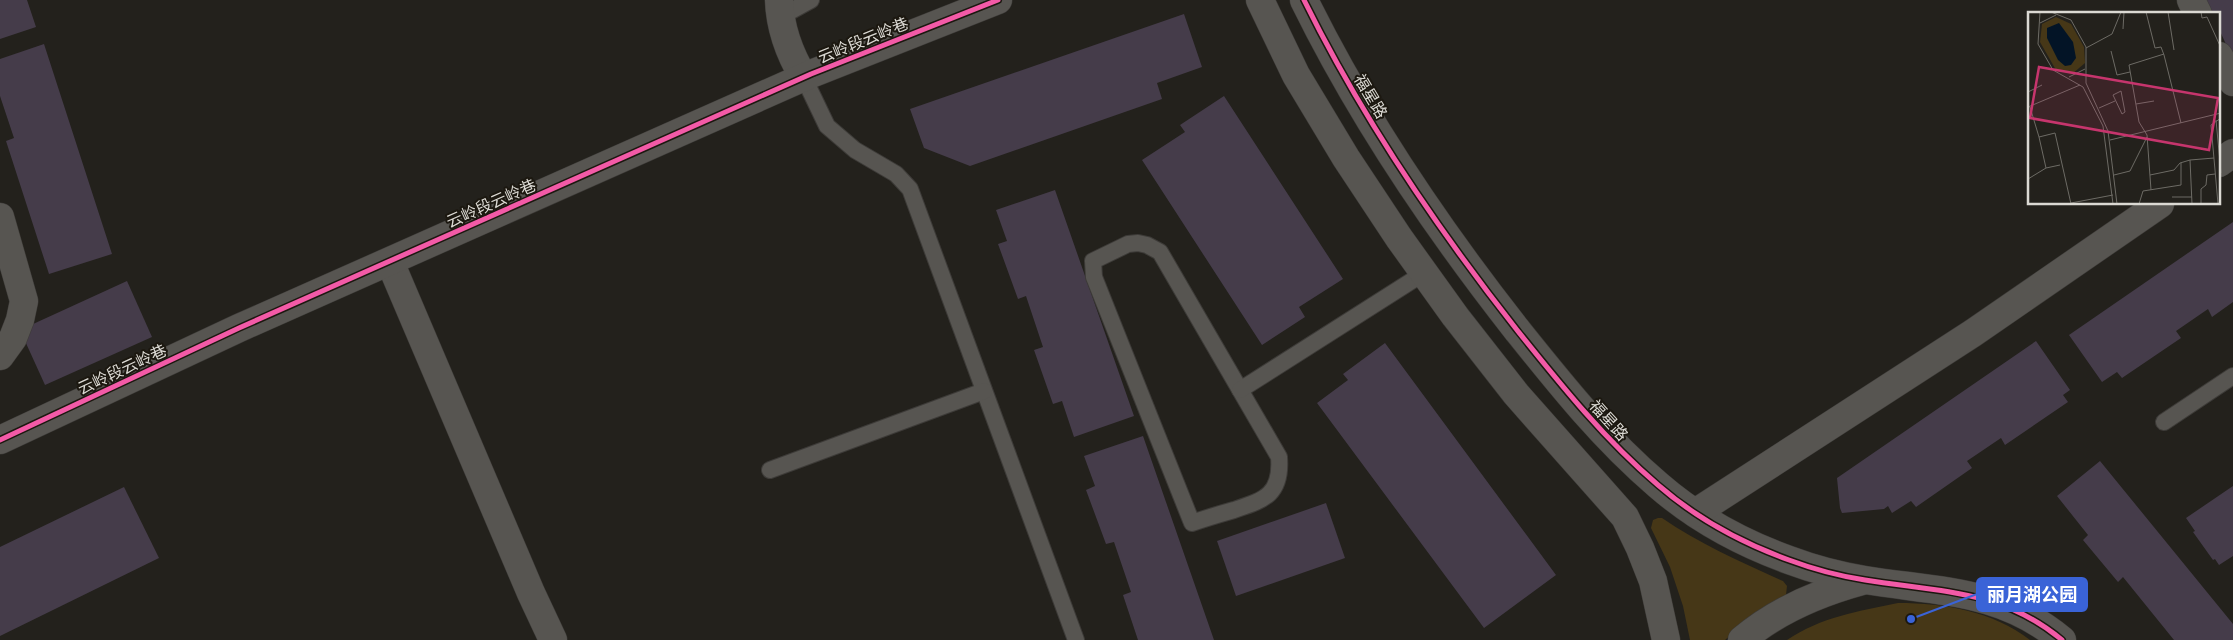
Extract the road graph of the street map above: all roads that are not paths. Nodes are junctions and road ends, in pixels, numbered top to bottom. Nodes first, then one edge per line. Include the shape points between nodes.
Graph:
1 (811, 0) edge
2 (998, 0) edge
3 (1260, 0) edge
4 (1304, 0) edge
5 (2191, 0) edge
6 (780, 8) edge
7 (2197, 12) edge
8 (2220, 58) edge
9 (804, 78) junction
10 (2233, 82) edge
11 (2233, 153) edge
12 (2220, 162) edge
13 (2159, 205) edge
14 (0, 218) edge
15 (390, 262) junction
16 (1424, 273) junction
17 (0, 356) edge
18 (2233, 376) edge
19 (1240, 390) junction
20 (984, 391) junction
21 (2164, 422) dead end
22 (0, 440) edge
23 (770, 470) dead end
24 (1695, 513) junction
25 (1864, 580) junction
26 (553, 640) edge
27 (1076, 640) edge
28 (1666, 640) edge
29 (1742, 640) edge
30 (2062, 640) edge

1 - 6 lane
2 - 9 street, 云岭段云岭巷
3 - 16 street via 1296,75 1346,158
4 - 24 street, 福星路 via 1331,56 1380,136 1488,292 1612,443 1659,486
5 - 7 street
6 - 9 street via 790,52
8 - 10 street
9 - 15 street, 云岭段云岭巷
9 - 20 lane via 827,126 854,150 896,174 910,189
11 - 12 street
13 - 24 street via 1973,333
14 - 17 street via 24,301 13,338
15 - 22 street, 云岭段云岭巷 via 239,328
15 - 26 street
16 - 19 lane
16 - 28 street via 1516,394 1625,517 1653,581
18 - 21 lane
19 - 19 lane via 1160,252 1148,245 1128,244 1093,262 1094,277 1192,523 1262,501 1277,482 1279,457
20 - 23 lane
20 - 27 lane
24 - 25 street, 福星路 via 1788,560
25 - 29 street via 1802,601 1774,616
25 - 30 street, 福星路 via 1983,598 2033,620

